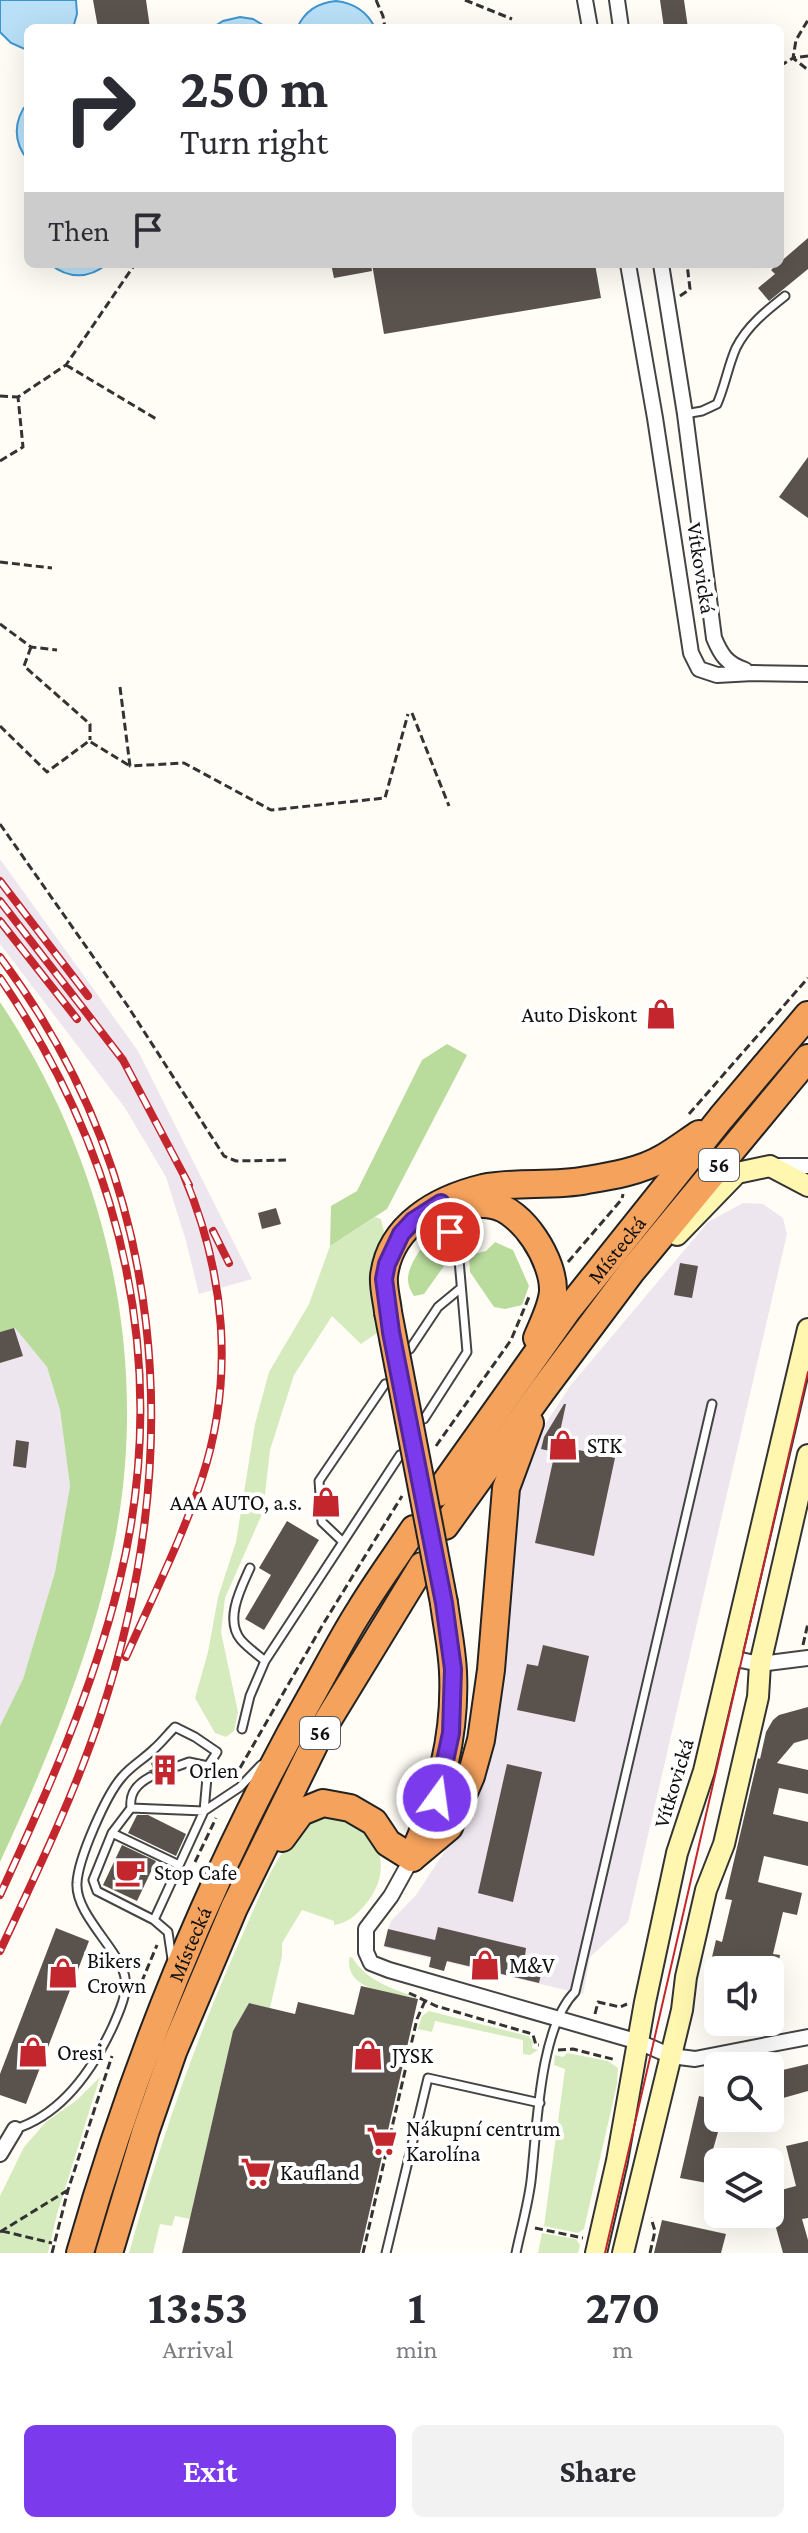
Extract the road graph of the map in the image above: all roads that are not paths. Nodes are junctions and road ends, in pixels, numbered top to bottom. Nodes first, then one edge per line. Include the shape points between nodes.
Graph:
1 (585, 0) edge
2 (617, 0) edge
3 (589, 24) edge
4 (620, 24) edge
5 (629, 268) edge
6 (662, 268) edge
7 (785, 296) dead end
8 (685, 414) junction
9 (655, 418) junction
10 (753, 673) junction
11 (808, 674) edge
12 (808, 1015) edge
13 (808, 1058) edge
14 (721, 1118) junction
15 (770, 1166) junction
16 (808, 1166) edge
17 (808, 1186) edge
18 (441, 1203) junction
19 (631, 1272) junction
20 (461, 1288) junction
21 (808, 1329) edge
22 (410, 1349) dead end
23 (517, 1381) junction
24 (385, 1384) dead end
25 (542, 1391) junction
26 (712, 1404) dead end
27 (424, 1419) dead end
28 (400, 1455) dead end
29 (808, 1455) edge
30 (438, 1493) dead end
31 (445, 1526) dead end
32 (414, 1529) dead end
33 (343, 1542) junction
34 (422, 1566) dead end
35 (250, 1568) dead end
36 (731, 1658) junction
37 (808, 1658) edge
38 (265, 1661) junction
39 (760, 1664) junction
40 (242, 1729) dead end
41 (287, 1737) junction
42 (178, 1766) dead end
43 (208, 1766) junction
44 (150, 1777) dead end
45 (131, 1808) junction
46 (204, 1811) junction
47 (112, 1833) junction
48 (412, 1858) junction
49 (179, 1865) junction
50 (234, 1908) junction
51 (154, 1920) junction
52 (173, 1980) junction
53 (557, 2017) junction
54 (808, 2037) edge
55 (639, 2042) junction
56 (671, 2056) junction
57 (540, 2103) junction
58 (15, 2129) joint
59 (0, 2154) edge
60 (591, 2246) edge
61 (80, 2253) edge
62 (109, 2253) edge
63 (386, 2253) edge
64 (516, 2253) edge
65 (623, 2253) edge

1 - 3 street
2 - 4 street
5 - 9 street, Vítkovická
6 - 8 street, Vítkovická
7 - 8 lane via 740,341 717,404
8 - 9 street
8 - 10 street, Vítkovická via 714,638 731,666
9 - 10 street, Vítkovická via 691,653 699,669 717,675
10 - 11 street, Vítkovická
12 - 14 highway, Místecká / 56
13 - 19 highway, Místecká / 56
14 - 18 highway via 661,1159 626,1172 583,1181 484,1188
14 - 23 highway, Místecká / 56
15 - 16 street
15 - 17 street
15 - 19 street via 737,1173 657,1257
18 - 20 lane via 459,1260
18 - 23 highway via 493,1205 510,1211 544,1254 553,1290 548,1314
18 - 48 highway, bridge via 413,1221 392,1249 384,1279 453,1669 451,1733 437,1798
19 - 25 highway, Místecká / 56
20 - 22 lane via 438,1307
20 - 27 lane via 467,1352
21 - 36 street, Vítkovická
23 - 30 highway, Místecká / 56
24 - 33 lane via 319,1481 322,1522
25 - 31 highway, Místecká / 56
25 - 48 highway via 506,1488 491,1670 471,1776 449,1827
26 - 53 lane via 575,1992
28 - 33 lane
29 - 39 street
32 - 41 highway, Místecká / 56 via 359,1611
33 - 38 lane
34 - 50 highway, Místecká / 56 via 320,1733
35 - 38 lane via 237,1596 234,1619 238,1638
36 - 39 street
36 - 55 street, Vítkovická via 704,1771 677,1853
37 - 39 street
38 - 40 lane
39 - 56 street via 758,1697 724,1844 702,1905
41 - 46 lane via 240,1787
41 - 52 highway, Místecká / 56
42 - 43 lane
43 - 46 lane
43 - 58 lane via 217,1752 175,1727 112,1789 81,1863 77,1886 82,1904 123,1969 127,1986 102,2049 75,2088 33,2123
44 - 45 lane via 135,1788
45 - 46 lane
45 - 47 lane
46 - 49 lane
47 - 49 lane
47 - 51 lane via 94,1887
48 - 50 highway via 388,1843 374,1822 350,1808 323,1803 301,1812
48 - 53 street via 391,1896 360,1932 371,1963
49 - 51 lane
50 - 62 highway, Místecká / 56 via 173,2052
51 - 52 lane via 168,1932
52 - 61 highway, Místecká / 56 via 120,2123
53 - 55 street
53 - 57 lane
54 - 56 street via 695,2059
55 - 56 street
55 - 60 street, Vítkovická via 617,2161
56 - 65 street
57 - 63 lane via 428,2078
57 - 64 lane
58 - 59 street

